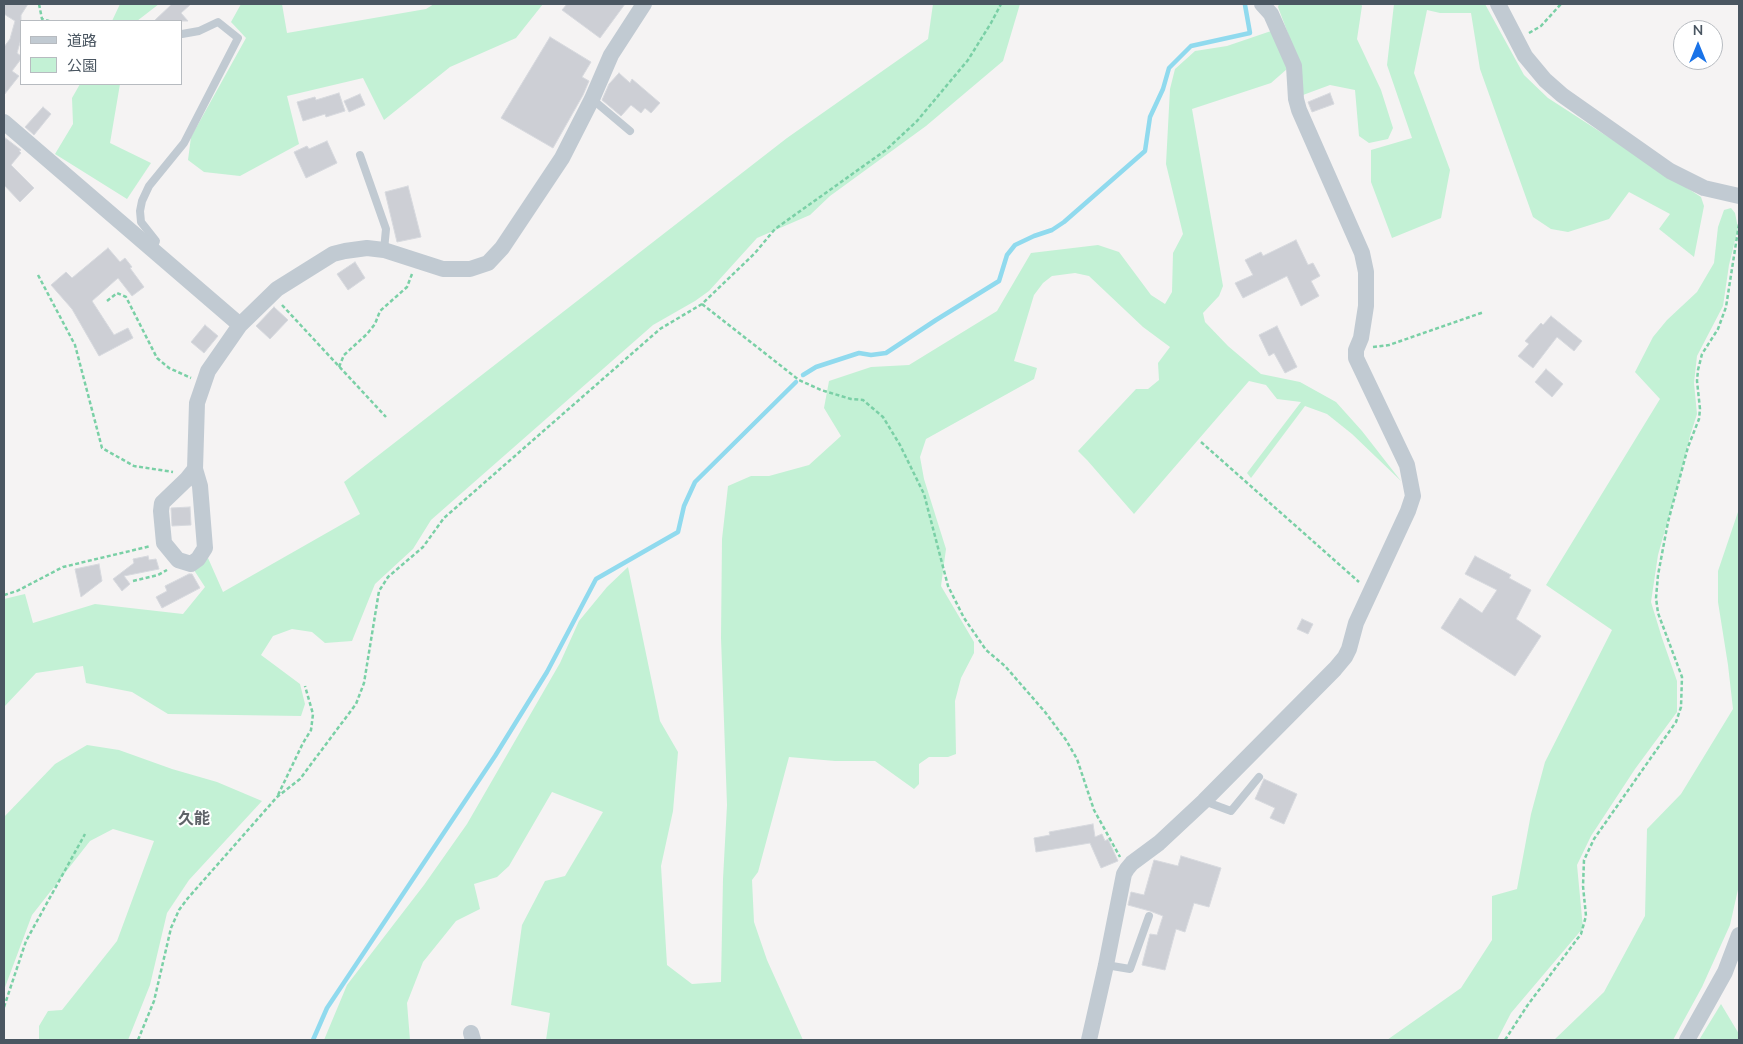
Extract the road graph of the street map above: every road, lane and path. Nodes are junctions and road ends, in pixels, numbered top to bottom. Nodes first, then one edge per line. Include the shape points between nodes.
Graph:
1 (39, 4) edge
2 (644, 4) edge
3 (1001, 4) edge
4 (1262, 4) edge
5 (1498, 4) edge
6 (1561, 4) edge
7 (46, 20) edge
8 (182, 34) edge
9 (1516, 40) junction
10 (592, 99) junction
11 (4, 122) edge
12 (630, 132) dead end
13 (360, 155) dead end
14 (1739, 196) edge
15 (1739, 224) edge
16 (384, 250) junction
17 (152, 251) junction
18 (414, 260) junction
19 (38, 275) dead end
20 (272, 294) junction
21 (107, 301) dead end
22 (702, 304) junction
23 (1484, 312) dead end
24 (240, 325) junction
25 (1356, 350) junction
26 (339, 367) junction
27 (204, 382) junction
28 (386, 417) dead end
29 (1201, 442) dead end
30 (195, 469) junction
31 (164, 543) junction
32 (175, 557) junction
33 (133, 581) dead end
34 (1371, 593) junction
35 (4, 595) edge
36 (305, 686) dead end
37 (1259, 777) dead end
38 (277, 797) junction
39 (1204, 801) junction
40 (85, 834) dead end
41 (1127, 869) junction
42 (1148, 916) dead end
43 (1739, 935) edge
44 (1106, 965) junction
45 (4, 1007) edge
46 (138, 1040) edge
47 (1089, 1040) edge
48 (1505, 1040) edge
49 (1687, 1040) edge

1 - 7 path via 42,19
2 - 10 street via 611,55
3 - 22 path via 968,60 917,121 886,150 775,230
4 - 25 street via 1271,14 1294,66 1299,110 1362,253 1366,272 1366,306
5 - 9 street
6 - 9 path via 1541,26
8 - 17 lane via 199,31 218,22 238,38 184,142 149,186 142,201 141,222 156,241
9 - 14 street via 1545,80 1562,95 1670,171 1704,188
10 - 12 lane
10 - 18 street via 562,158 502,248 488,263 470,269 443,269
11 - 17 street
13 - 16 lane via 386,228
15 - 48 path via 1726,307 1718,329 1702,354 1698,370 1699,419 1668,522 1658,575 1658,613 1682,677 1681,708 1676,722 1594,839 1584,860 1586,916 1581,934
16 - 18 street
16 - 20 street via 367,248 334,254
17 - 24 street
18 - 26 path via 407,287 380,311 375,324 344,355
19 - 30 path via 75,345 102,448 134,466 173,472
20 - 24 street
20 - 26 path
21 - 27 path via 117,293 126,297 157,358 169,368
22 - 38 path via 660,329 444,518 423,547 388,577 379,591 364,683 356,704 300,779
22 - 41 path via 799,380 821,390 863,400 883,417 924,494 948,586 964,618 986,650 1005,666 1066,740 1078,759 1094,810
23 - 25 path via 1389,345
24 - 27 street
25 - 34 street via 1356,358 1407,466 1412,487 1408,511
26 - 28 path
27 - 30 street via 197,403
29 - 34 path
30 - 31 street via 162,503
30 - 32 street via 200,486 205,548 191,564
31 - 32 street
31 - 35 path via 62,567
32 - 33 path via 168,569 158,576
34 - 39 street via 1356,623 1349,649 1340,663
36 - 38 path via 313,714 311,730
37 - 39 lane via 1231,810
38 - 46 path via 179,910 154,1001
39 - 41 street
40 - 45 path via 26,941
41 - 44 street
42 - 44 lane via 1130,970
43 - 49 street via 1725,972
44 - 47 street

